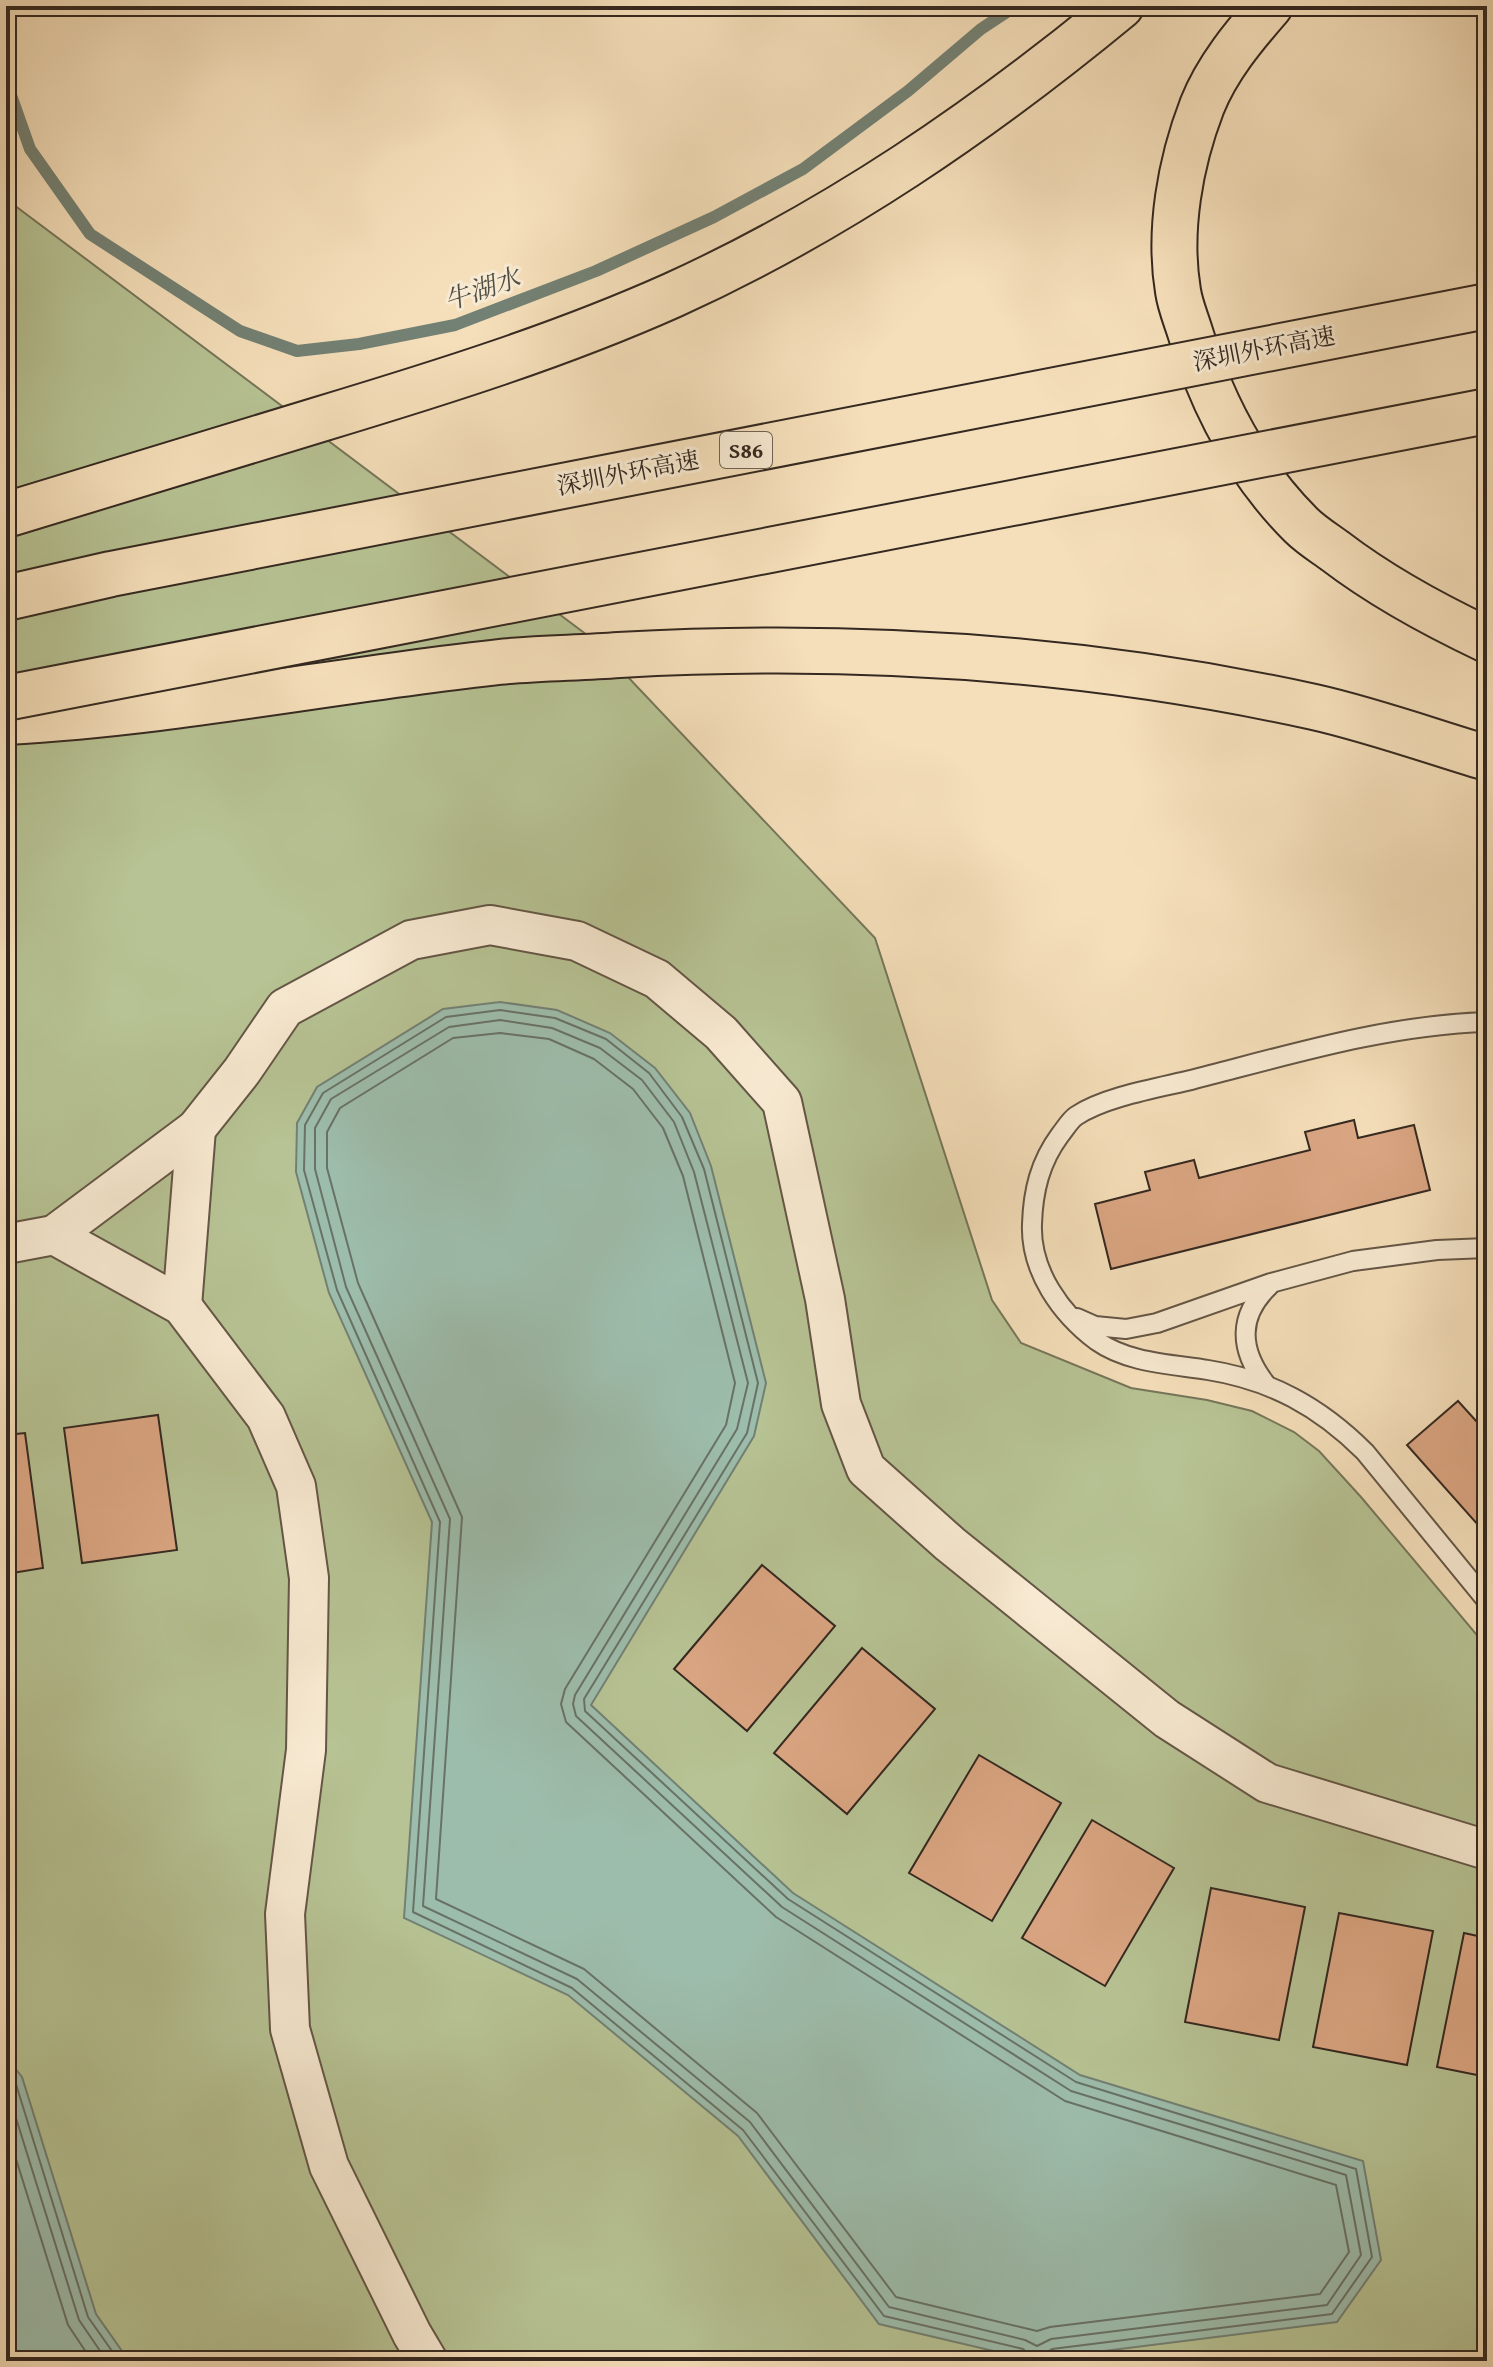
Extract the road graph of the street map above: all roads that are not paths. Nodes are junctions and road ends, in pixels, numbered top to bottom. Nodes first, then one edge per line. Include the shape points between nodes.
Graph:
1 (1121, 6) edge
2 (1270, 6) edge
3 (1487, 306) edge
4 (1487, 411) edge
5 (6, 515) edge
6 (6, 598) edge
7 (1487, 640) edge
8 (6, 698) edge
9 (6, 722) edge
10 (1487, 758) edge
11 (1487, 1022) edge
12 (196, 1129) junction
13 (54, 1235) junction
14 (6, 1244) edge
15 (1487, 1248) edge
16 (1271, 1283) junction
17 (182, 1306) junction
18 (1066, 1314) junction
19 (1267, 1385) junction
20 (1487, 1601) edge
21 (1487, 1850) edge
22 (428, 2361) edge

1 - 5 highway via 945,142 879,185 674,295 561,342 442,382
2 - 7 highway via 1235,46 1202,105 1185,164 1174,230 1178,292 1198,359 1224,419 1260,476 1303,527 1430,613
3 - 6 highway, 深圳外环高速 / S86, bridge
4 - 8 highway, bridge
9 - 10 highway via 502,662 709,650 855,651 1090,669 1317,708
11 - 18 lane via 1346,1041 1118,1098 1074,1117 1048,1151 1033,1192 1031,1236 1043,1278
12 - 13 street
12 - 17 street
12 - 21 street via 285,1008 411,940 490,925 577,941 657,979 721,1033 782,1102 825,1299 841,1404 866,1469 950,1544 1167,1719 1267,1783
13 - 14 street
13 - 17 street
15 - 16 lane via 1353,1261
16 - 18 lane via 1126,1329 1095,1326
16 - 19 lane via 1255,1299 1246,1344 1253,1367
17 - 22 street via 266,1417 296,1486 309,1578 306,1750 285,1914 290,2029 329,2166
18 - 19 lane via 1100,1342 1140,1359
19 - 20 lane via 1316,1409 1365,1452

